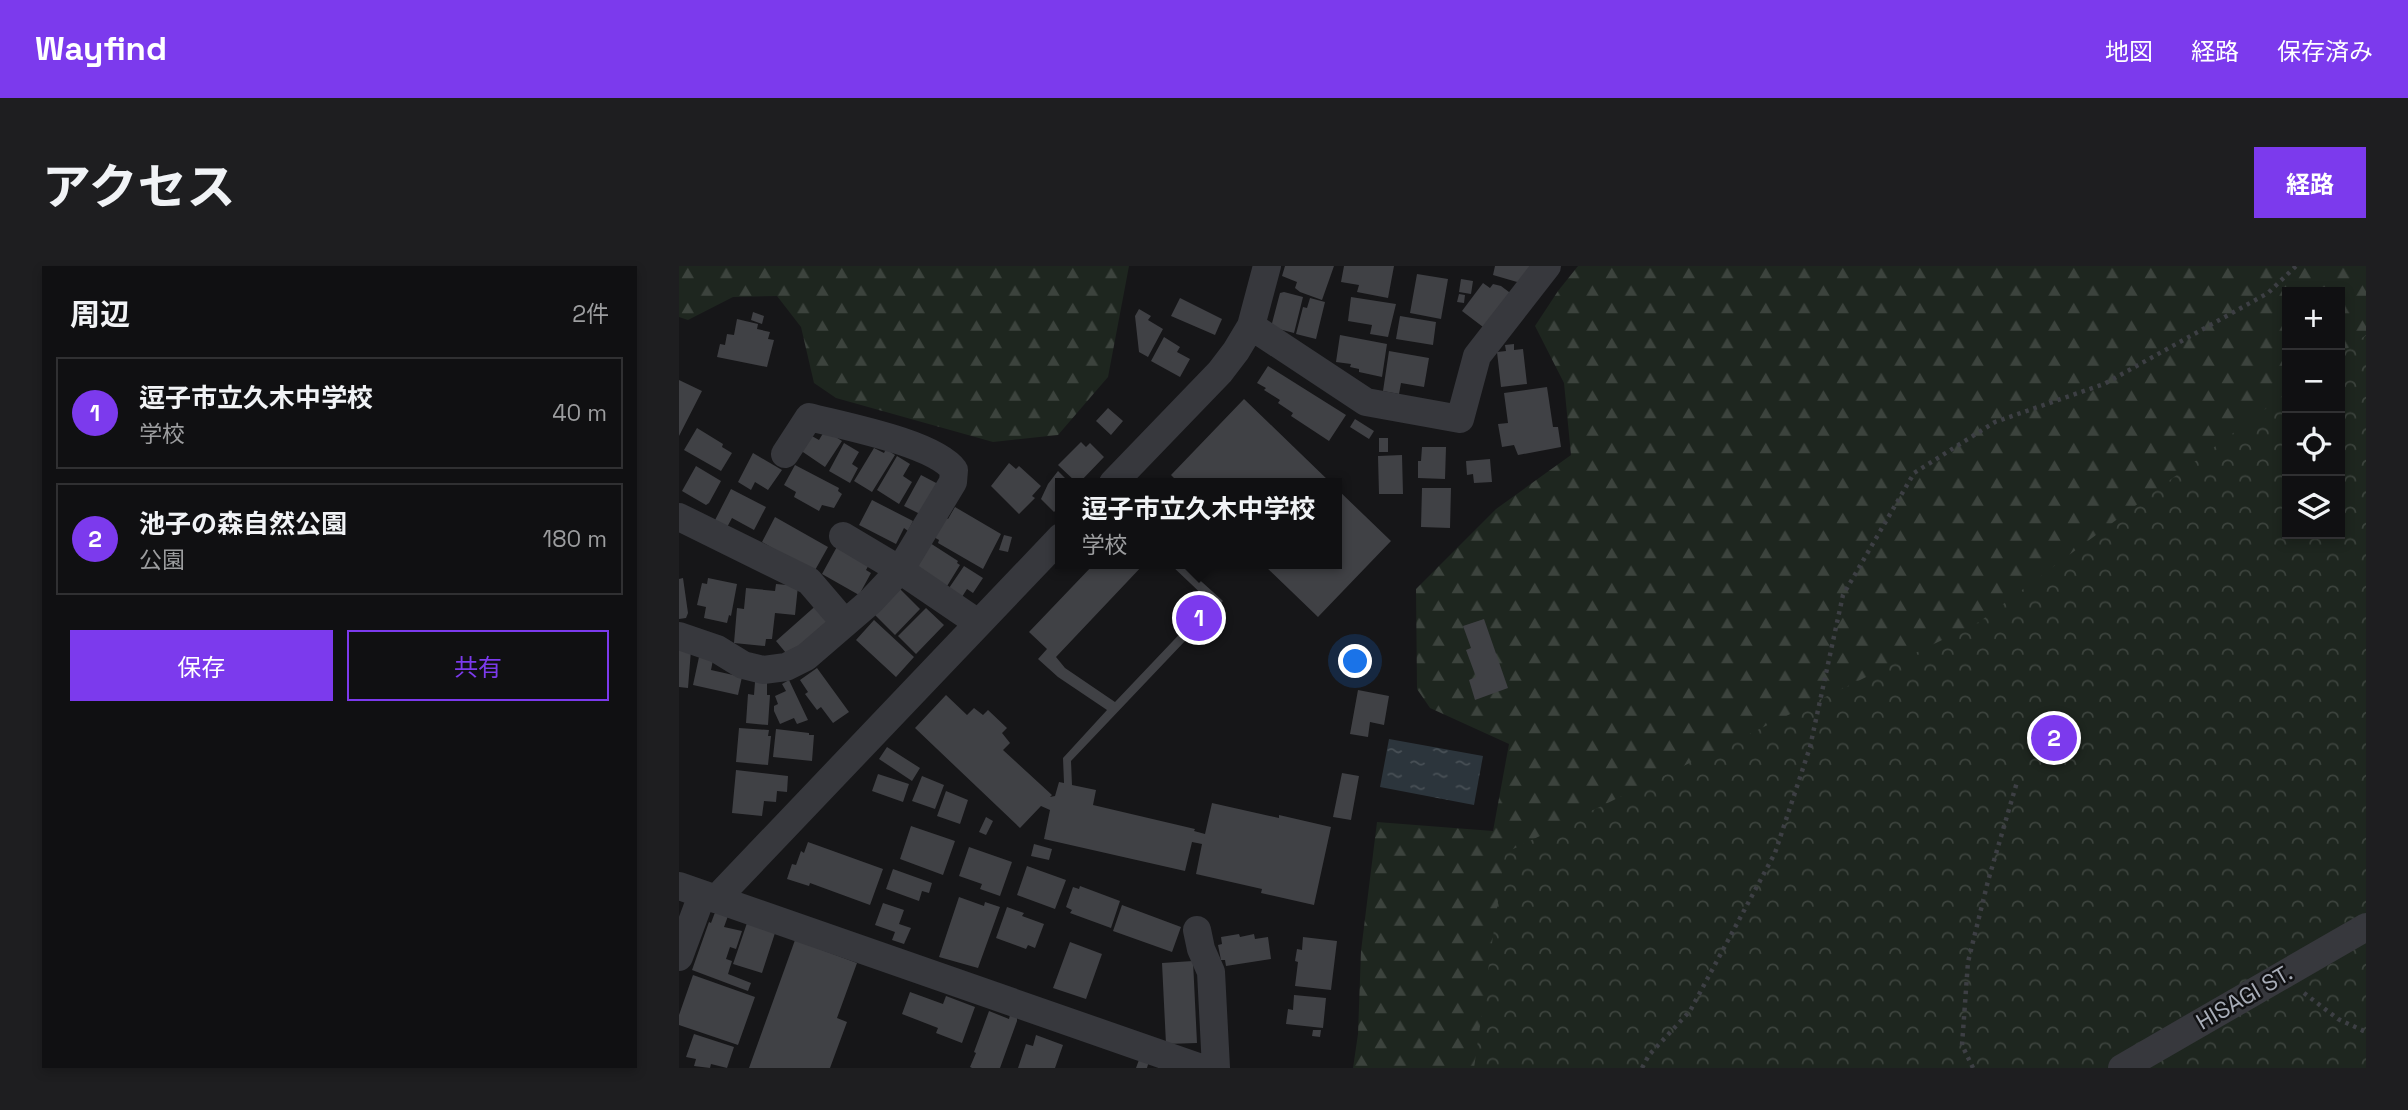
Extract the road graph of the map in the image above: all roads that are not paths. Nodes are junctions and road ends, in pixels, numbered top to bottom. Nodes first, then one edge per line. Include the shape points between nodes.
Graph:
1 (1267, 266) edge
2 (1547, 266) edge
3 (1251, 326) junction
4 (785, 454) dead end
5 (1118, 478) edge
6 (679, 517) edge
7 (843, 536) dead end
8 (1055, 543) edge
9 (900, 570) junction
10 (845, 623) junction
11 (978, 623) junction
12 (679, 636) edge
13 (699, 893) edge
14 (2366, 927) edge
15 (1197, 930) dead end
16 (679, 957) edge
17 (1201, 1068) edge
18 (1216, 1068) edge
19 (2122, 1068) edge

1 - 3 street
2 - 3 street via 1476,356 1460,419 1366,402
3 - 5 street via 1220,372
4 - 9 street via 809,417 888,436 947,461 954,470 953,482
6 - 10 street via 809,581
7 - 9 street
8 - 11 street
9 - 10 street
9 - 11 street
10 - 12 street via 806,657 786,667 763,670
11 - 13 street
13 - 16 street
13 - 17 street
14 - 19 street, HISAGI ST.
15 - 18 street via 1211,972

